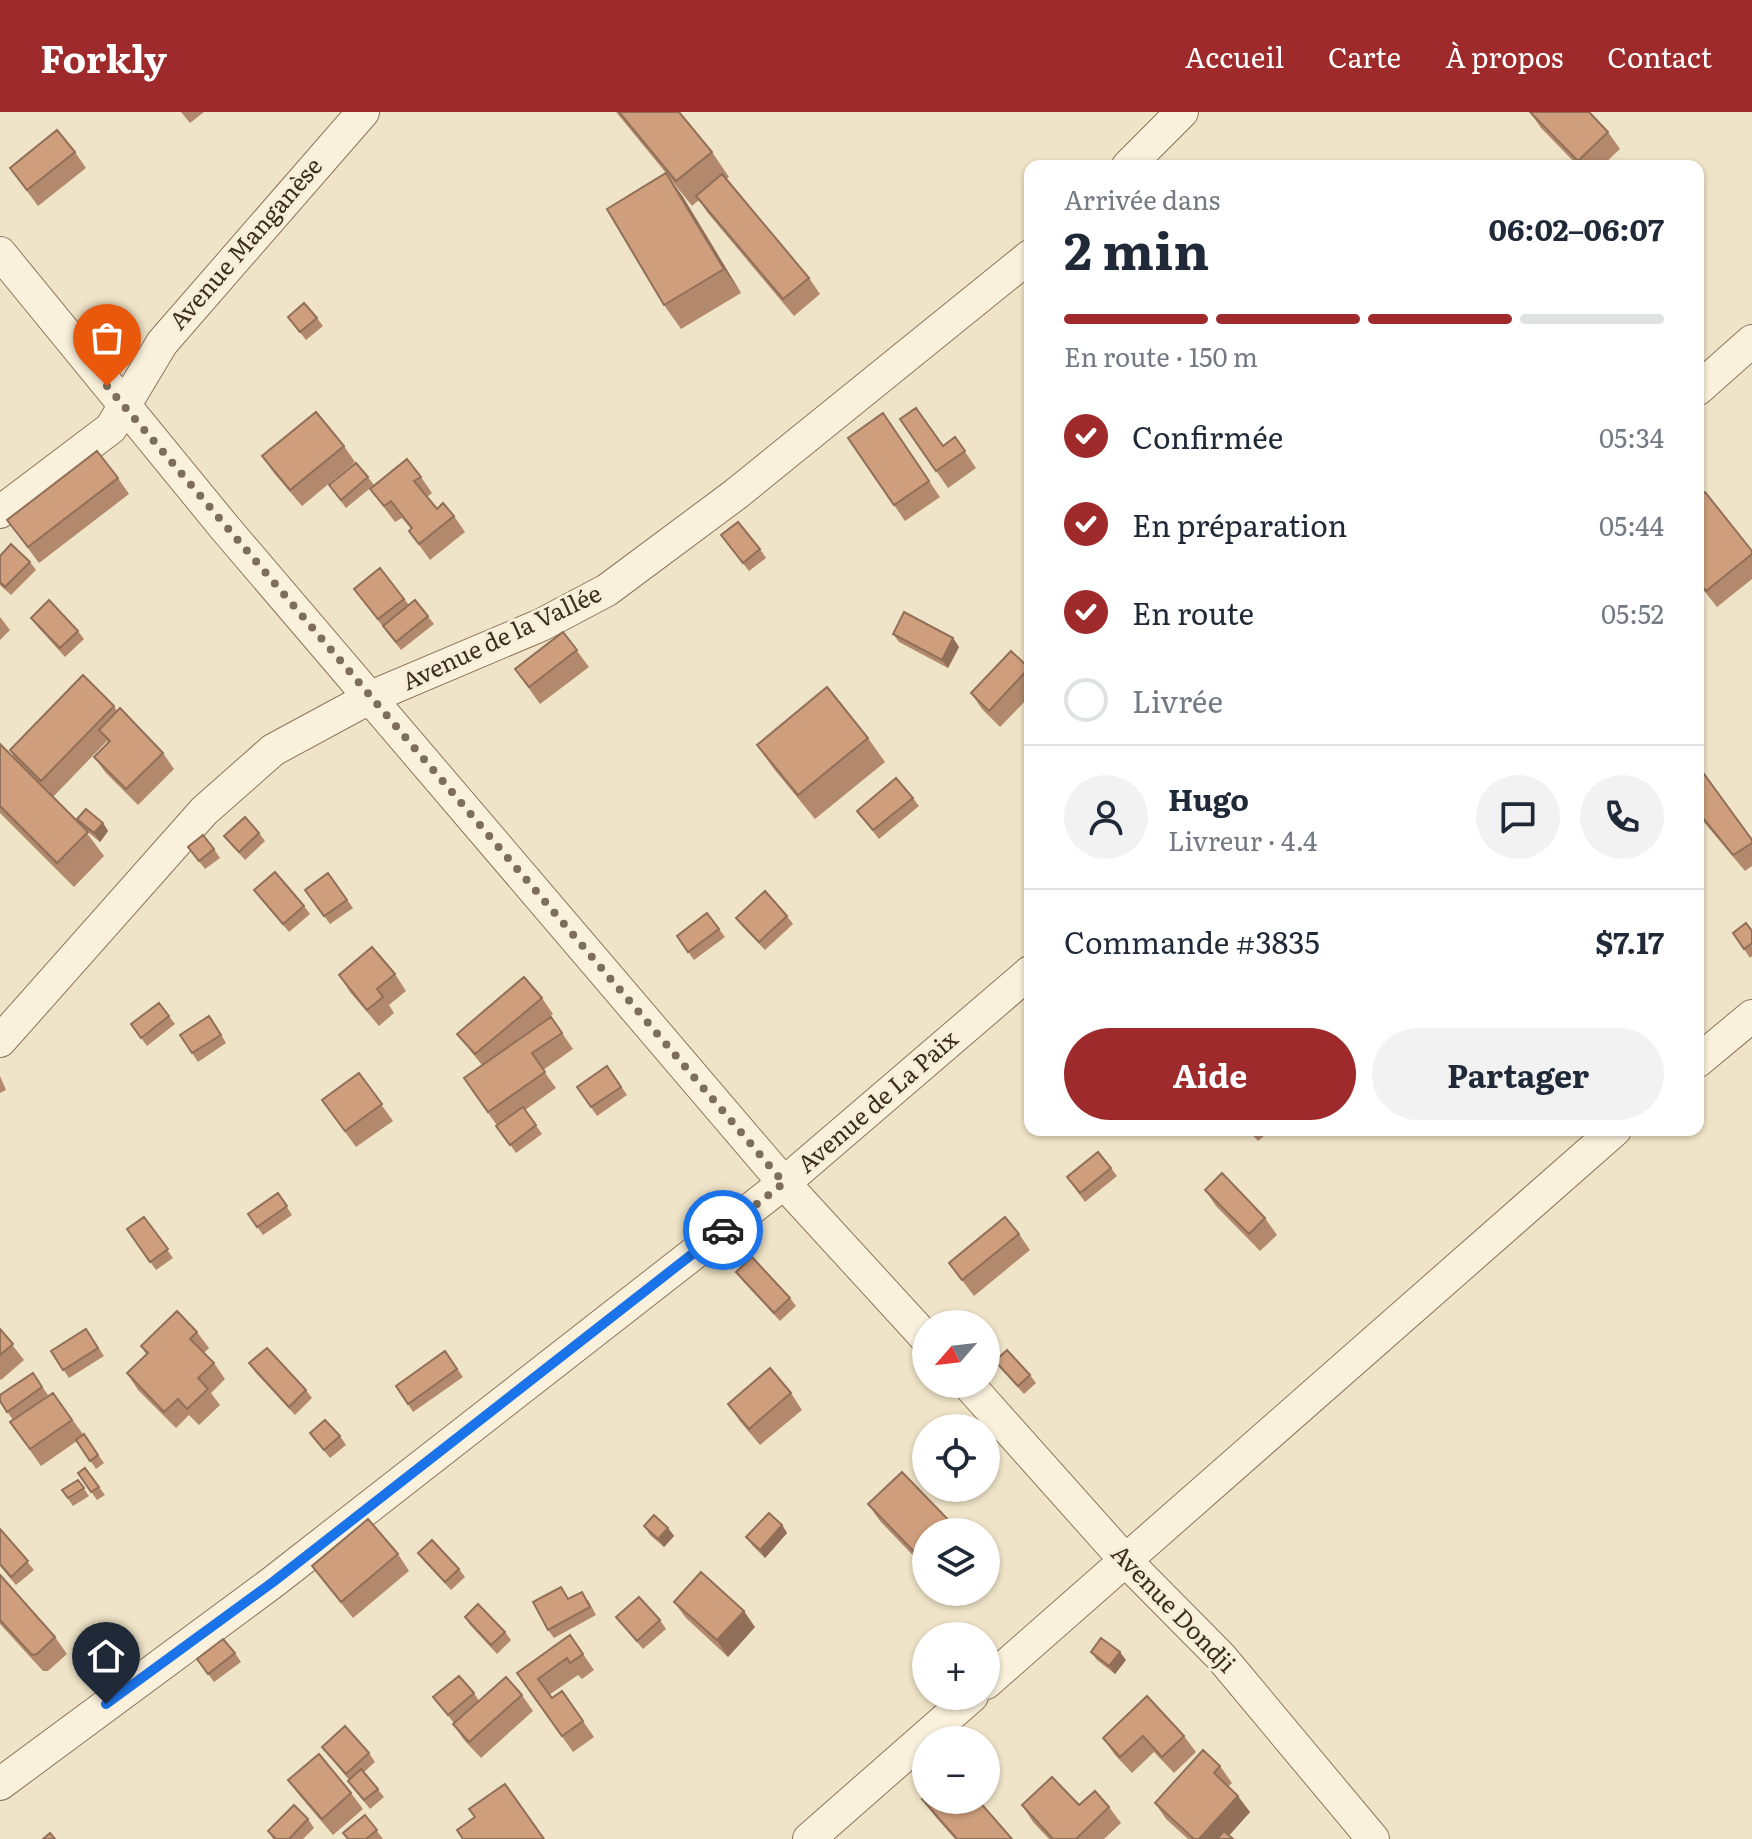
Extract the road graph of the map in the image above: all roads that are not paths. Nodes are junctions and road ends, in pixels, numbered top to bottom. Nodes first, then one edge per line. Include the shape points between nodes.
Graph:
1 (363, 112) edge
2 (1182, 112) edge
3 (1134, 160) edge
4 (0, 253) edge
5 (1024, 261) edge
6 (1752, 341) edge
7 (1704, 384) edge
8 (124, 408) junction
9 (0, 512) edge
10 (371, 697) junction
11 (1024, 977) edge
12 (1752, 1016) edge
13 (0, 1041) edge
14 (1704, 1056) edge
15 (1608, 1136) edge
16 (784, 1183) junction
17 (912, 1323) edge
18 (980, 1398) edge
19 (1126, 1561) junction
20 (1000, 1671) edge
21 (956, 1710) edge
22 (0, 1784) edge
23 (809, 1839) edge
24 (1373, 1839) edge

1 - 8 street, Avenue Manganèse via 162,343
2 - 3 street
4 - 8 street
5 - 10 street, Avenue de la Vallée via 725,503 607,590 541,625
6 - 7 street
8 - 9 street, Avenue Manganèse via 98,441
8 - 10 street
10 - 13 street, Avenue de la Vallée via 273,750 236,780
10 - 16 street
11 - 16 street, Avenue de La Paix
12 - 14 street
15 - 19 street
16 - 17 street
16 - 22 street, Avenue de La Paix via 273,1582
18 - 19 street, Avenue Dondji
19 - 20 street
19 - 24 street, Avenue Dondji via 1221,1657
21 - 23 street

